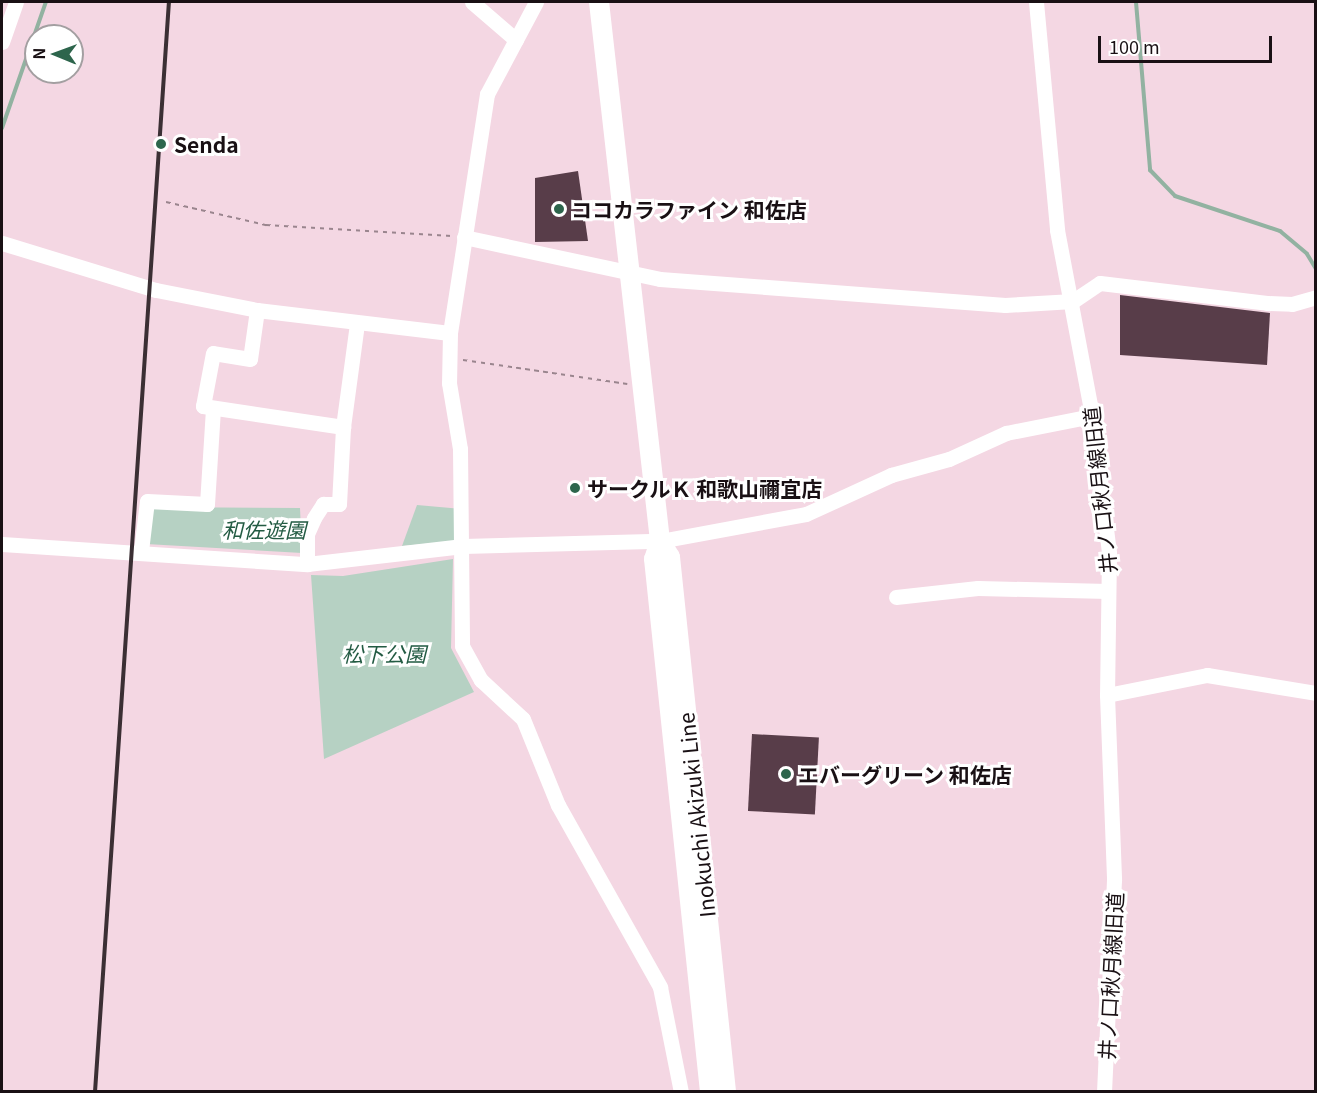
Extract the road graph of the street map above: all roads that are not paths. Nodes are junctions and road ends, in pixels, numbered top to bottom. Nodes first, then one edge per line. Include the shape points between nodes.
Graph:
1 (16, 2) edge
2 (472, 2) edge
3 (536, 2) edge
4 (599, 2) edge
5 (1036, 2) edge
6 (516, 40) junction
7 (2, 42) edge
8 (464, 237) junction
9 (2, 243) edge
10 (629, 272) junction
11 (1316, 297) edge
12 (1073, 301) junction
13 (257, 310) junction
14 (357, 323) junction
15 (450, 333) junction
16 (213, 408) junction
17 (1092, 416) junction
18 (343, 427) junction
19 (660, 541) junction
20 (2, 544) edge
21 (463, 546) junction
22 (141, 551) junction
23 (307, 564) junction
24 (1108, 591) junction
25 (896, 597) dead end
26 (1316, 693) edge
27 (1107, 695) junction
28 (681, 1092) edge
29 (710, 1092) edge
30 (726, 1092) edge
31 (1104, 1092) edge

1 - 7 street
2 - 6 street
3 - 6 street
4 - 10 main road, Inokuchi Akizuki Line
5 - 12 street, 井ノ口秋月線旧道 via 1057,230
6 - 8 street via 487,94
8 - 10 street
8 - 15 street
9 - 13 street via 156,290
10 - 12 street via 660,279 1005,305
10 - 19 main road, Inokuchi Akizuki Line
11 - 12 street via 1292,304 1267,303 1101,283
12 - 17 street, 井ノ口秋月線旧道
13 - 14 street
13 - 16 street via 250,359 213,353 203,406
14 - 15 street
14 - 18 street
15 - 21 street
16 - 18 street
16 - 22 street via 207,504 147,501
17 - 19 street via 1006,434 949,459 891,475 806,514
17 - 24 street, 井ノ口秋月線旧道 via 1109,553
18 - 23 street via 339,504 323,504 314,518 307,534
19 - 21 street
19 - 29 main road, Inokuchi Akizuki Line via 654,559
19 - 30 main road, Inokuchi Akizuki Line via 670,557
20 - 22 street
21 - 23 street
21 - 28 street via 462,646 481,680 523,719 558,805 660,987
22 - 23 street
24 - 25 street via 978,588
24 - 27 street, 井ノ口秋月線旧道
26 - 27 street via 1207,675
27 - 31 street, 井ノ口秋月線旧道 via 1114,880

